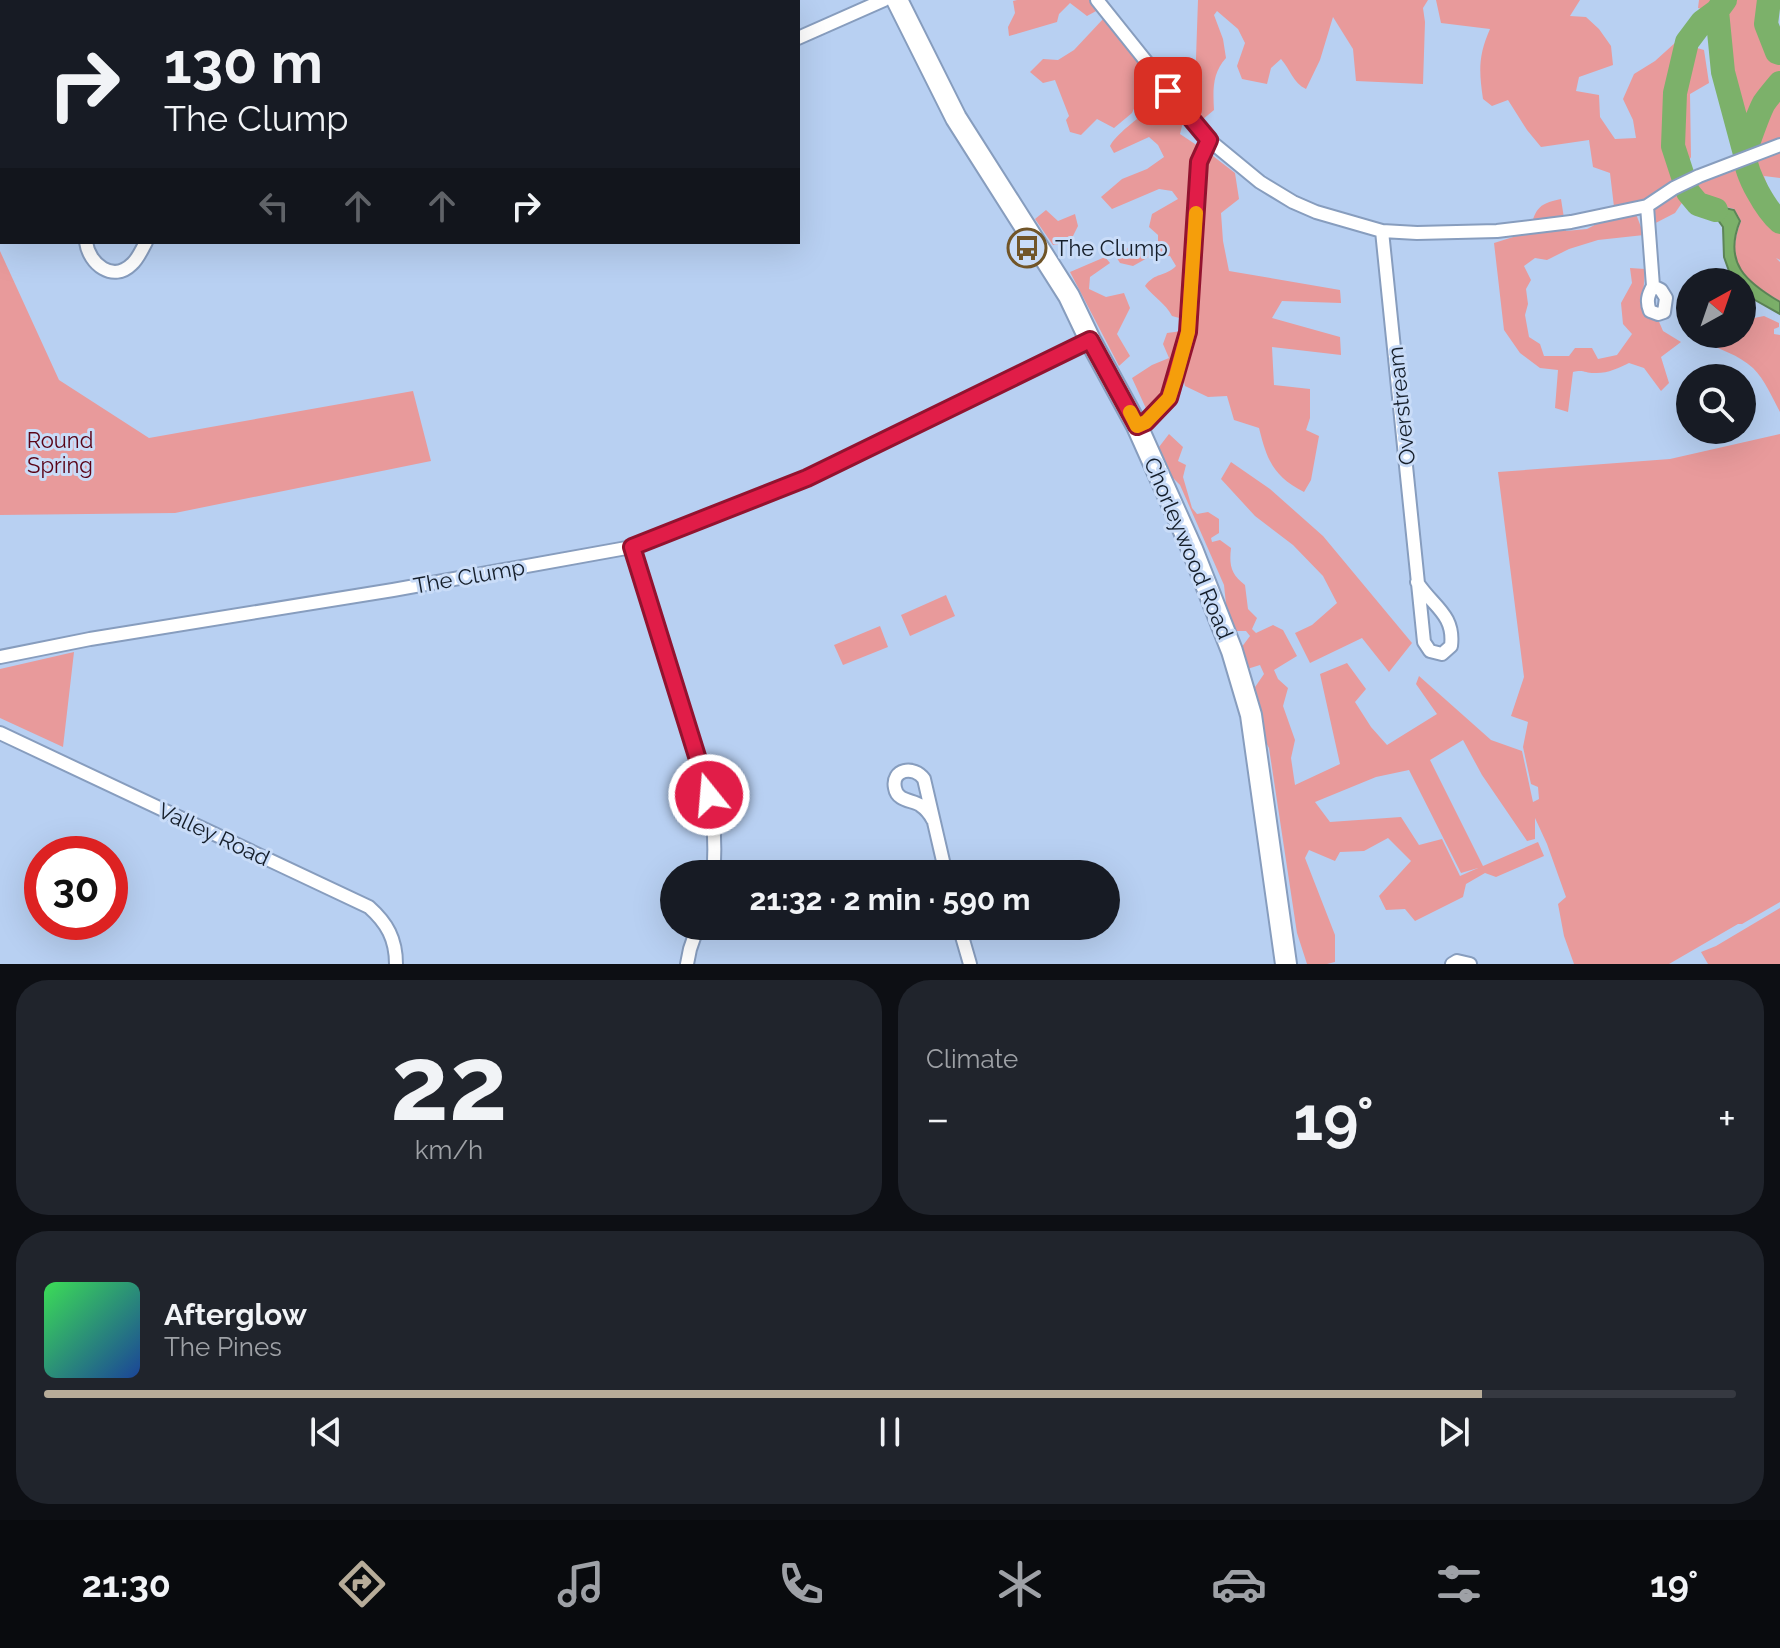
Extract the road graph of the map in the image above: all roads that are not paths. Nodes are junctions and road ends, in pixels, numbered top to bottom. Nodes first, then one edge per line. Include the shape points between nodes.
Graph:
1 (884, 0) edge
2 (897, 0) edge
3 (1097, 0) edge
4 (800, 37) edge
5 (1209, 140) junction
6 (1775, 147) edge
7 (1647, 206) junction
8 (1382, 231) junction
9 (87, 244) edge
10 (145, 244) edge
11 (1653, 286) dead end
12 (1090, 340) junction
13 (1137, 426) junction
14 (632, 547) junction
15 (1417, 582) junction
16 (0, 657) edge
17 (0, 733) edge
18 (926, 784) junction
19 (907, 801) junction
20 (933, 820) junction
21 (715, 860) edge
22 (943, 860) edge
23 (693, 940) edge
24 (963, 940) edge
25 (396, 964) edge
26 (687, 964) edge
27 (970, 964) edge
28 (1286, 964) edge
29 (1452, 964) edge
30 (1470, 964) edge

1 - 4 street
2 - 12 main road, Chorleywood Road via 956,118 1069,296
3 - 5 street
5 - 8 street via 1293,202
5 - 13 street via 1199,162 1188,332 1169,398
6 - 7 street via 1699,176
7 - 8 street via 1497,231
7 - 11 street
8 - 15 street, Overstream
9 - 10 street via 91,259 104,270 119,271 132,265
12 - 13 main road, Chorleywood Road
12 - 14 street, The Clump via 807,478
13 - 28 main road, Chorleywood Road via 1192,549 1251,715
14 - 16 street, The Clump
14 - 21 street via 709,795
15 - 15 street, Overstream via 1424,642 1430,651 1442,654 1451,646 1449,620
17 - 25 street, Valley Road via 369,907 391,934
18 - 19 street via 921,797
18 - 19 street via 913,770 899,774 895,788
18 - 20 street
19 - 20 street via 922,806
20 - 22 street
23 - 26 street
24 - 27 street
29 - 30 street

